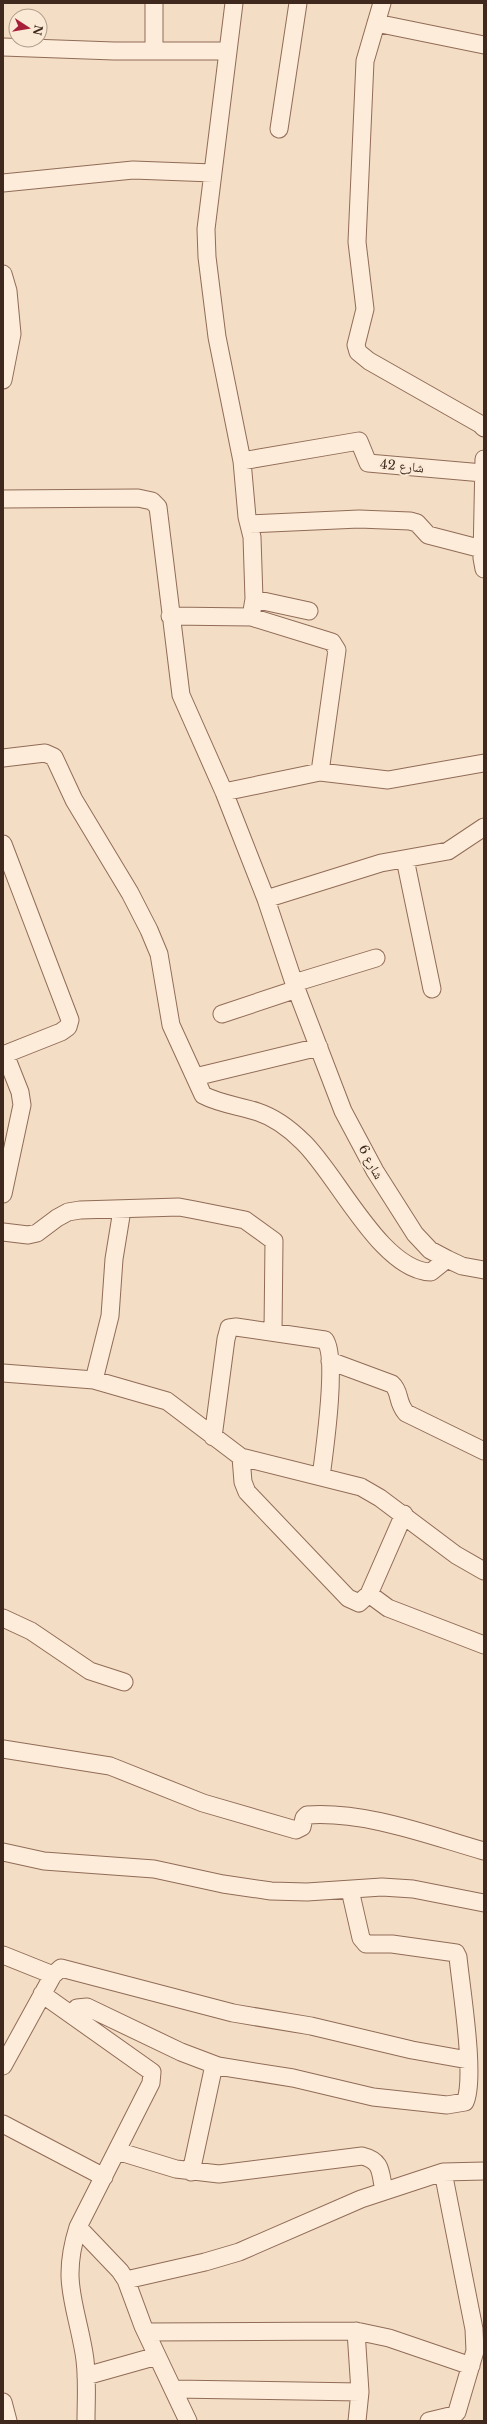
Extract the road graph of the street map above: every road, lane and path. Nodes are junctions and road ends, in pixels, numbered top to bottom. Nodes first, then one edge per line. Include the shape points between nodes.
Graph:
1 (154, 3) edge
2 (234, 3) edge
3 (298, 3) edge
4 (382, 3) edge
5 (376, 23) junction
6 (484, 45) edge
7 (3, 46) edge
8 (154, 51) junction
9 (228, 51) junction
10 (279, 129) dead end
11 (213, 173) junction
12 (3, 183) edge
13 (3, 274) edge
14 (7, 335) edge
15 (3, 380) edge
16 (484, 428) edge
17 (242, 461) junction
18 (484, 466) edge
19 (3, 500) edge
20 (249, 524) junction
21 (482, 549) junction
22 (484, 569) edge
23 (254, 599) junction
24 (309, 611) dead end
25 (170, 616) junction
26 (251, 617) junction
27 (3, 758) edge
28 (484, 763) edge
29 (320, 772) junction
30 (224, 792) junction
31 (484, 828) edge
32 (3, 844) edge
33 (405, 859) junction
34 (266, 899) junction
35 (376, 958) dead end
36 (296, 986) junction
37 (432, 989) dead end
38 (222, 1014) dead end
39 (319, 1047) junction
40 (4, 1055) edge
41 (195, 1077) junction
42 (3, 1194) edge
43 (122, 1210) junction
44 (3, 1232) edge
45 (447, 1259) junction
46 (484, 1270) edge
47 (272, 1332) junction
48 (330, 1361) junction
49 (3, 1373) edge
50 (94, 1380) junction
51 (214, 1437) junction
52 (484, 1451) edge
53 (241, 1457) junction
54 (321, 1477) junction
55 (404, 1514) junction
56 (484, 1571) edge
57 (368, 1594) junction
58 (3, 1618) edge
59 (484, 1646) edge
60 (124, 1682) dead end
61 (3, 1749) edge
62 (484, 1851) edge
63 (3, 1852) edge
64 (350, 1890) junction
65 (484, 1904) edge
66 (3, 1955) edge
67 (53, 1975) junction
68 (42, 1994) junction
69 (72, 2015) junction
70 (468, 2060) junction
71 (214, 2064) junction
72 (3, 2066) edge
73 (3, 2124) edge
74 (117, 2151) junction
75 (484, 2171) edge
76 (191, 2172) junction
77 (443, 2172) junction
78 (104, 2177) junction
79 (384, 2191) junction
80 (78, 2226) junction
81 (126, 2280) junction
82 (356, 2331) junction
83 (146, 2332) junction
84 (157, 2356) junction
85 (471, 2366) junction
86 (86, 2376) junction
87 (173, 2389) junction
88 (360, 2392) junction
89 (3, 2402) edge
90 (8, 2421) edge
91 (86, 2421) edge
92 (188, 2421) edge
93 (357, 2421) edge
94 (428, 2421) edge

1 - 8 street
2 - 9 street
3 - 10 street
4 - 5 street
5 - 6 street
5 - 16 street via 365,61 357,242 365,309 356,345 358,352 369,361
7 - 8 street
8 - 9 street
9 - 11 street
11 - 12 street via 133,170
11 - 17 street via 206,229 207,258 217,337
13 - 14 street via 8,291
14 - 15 street
17 - 18 street, شارع 42 via 359,441 368,463
17 - 20 street
18 - 21 street
19 - 25 street, شارع 6 via 138,498 152,501 158,506
20 - 21 street via 359,519 410,521 417,523 428,535
20 - 23 street via 254,559
21 - 22 street
23 - 24 street
23 - 26 street
25 - 26 street
25 - 30 street, شارع 6 via 181,695
26 - 29 street via 335,645
27 - 41 street via 45,753 54,757 74,800 126,886 148,930 158,954 171,1025
28 - 29 street via 388,780
29 - 30 street
30 - 34 street, شارع 6
31 - 33 street via 448,851
32 - 40 street via 70,1020 68,1027 61,1032
33 - 34 street via 381,863
33 - 37 street
34 - 36 street, شارع 6
35 - 36 street
36 - 38 street
36 - 39 street, شارع 6
39 - 41 street
39 - 45 street, شارع 6 via 343,1110 375,1171 416,1234 430,1250
40 - 42 street via 20,1092 22,1105
41 - 45 street via 203,1095 259,1112 282,1123 305,1143 380,1242 405,1263 415,1269 431,1272
43 - 44 street via 68,1212 37,1233 28,1235
43 - 47 street via 180,1207 245,1220 271,1238 275,1250
43 - 50 street via 114,1259 110,1316
45 - 46 street, شارع 6 via 462,1266
47 - 48 street via 325,1340
47 - 51 street via 229,1328
48 - 52 street via 392,1384 398,1390 398,1402 406,1413
48 - 54 street via 328,1428
49 - 50 street
50 - 51 street via 167,1401
51 - 53 street
53 - 54 street
53 - 57 street via 243,1482 256,1504 348,1598 359,1603
54 - 55 street via 361,1487
55 - 56 street via 456,1555
55 - 57 street
57 - 59 street via 388,1608
58 - 60 street via 31,1631 90,1671
61 - 62 street via 110,1766 203,1803 296,1830 302,1827 307,1815 342,1817 380,1822
63 - 64 street via 44,1862 154,1869 271,1891
64 - 65 street via 413,1888
64 - 70 street via 361,1938 366,1944 392,1944 456,1953
66 - 67 street
67 - 68 street
67 - 70 street via 58,1968 63,1968 233,2013 311,2026 412,2050
68 - 69 street
68 - 72 street
69 - 71 street via 77,2008 86,2007 181,2052
69 - 74 street via 152,2072 151,2083
70 - 71 street via 468,2095 465,2102 459,2105 372,2097 293,2078
71 - 76 street
73 - 78 street
74 - 76 street
74 - 78 street
75 - 77 street
76 - 79 street via 219,2174 362,2156 375,2160 379,2165
77 - 79 street
77 - 85 street via 474,2329 475,2351
78 - 80 street
79 - 81 street via 239,2252
80 - 81 street
80 - 86 street via 68,2269
81 - 83 street
82 - 83 street
82 - 85 street via 389,2338
82 - 88 street
83 - 84 street
84 - 86 street
84 - 87 street
85 - 94 street via 460,2404 454,2415
86 - 91 street
87 - 88 street
87 - 92 street
88 - 93 street
89 - 90 street

